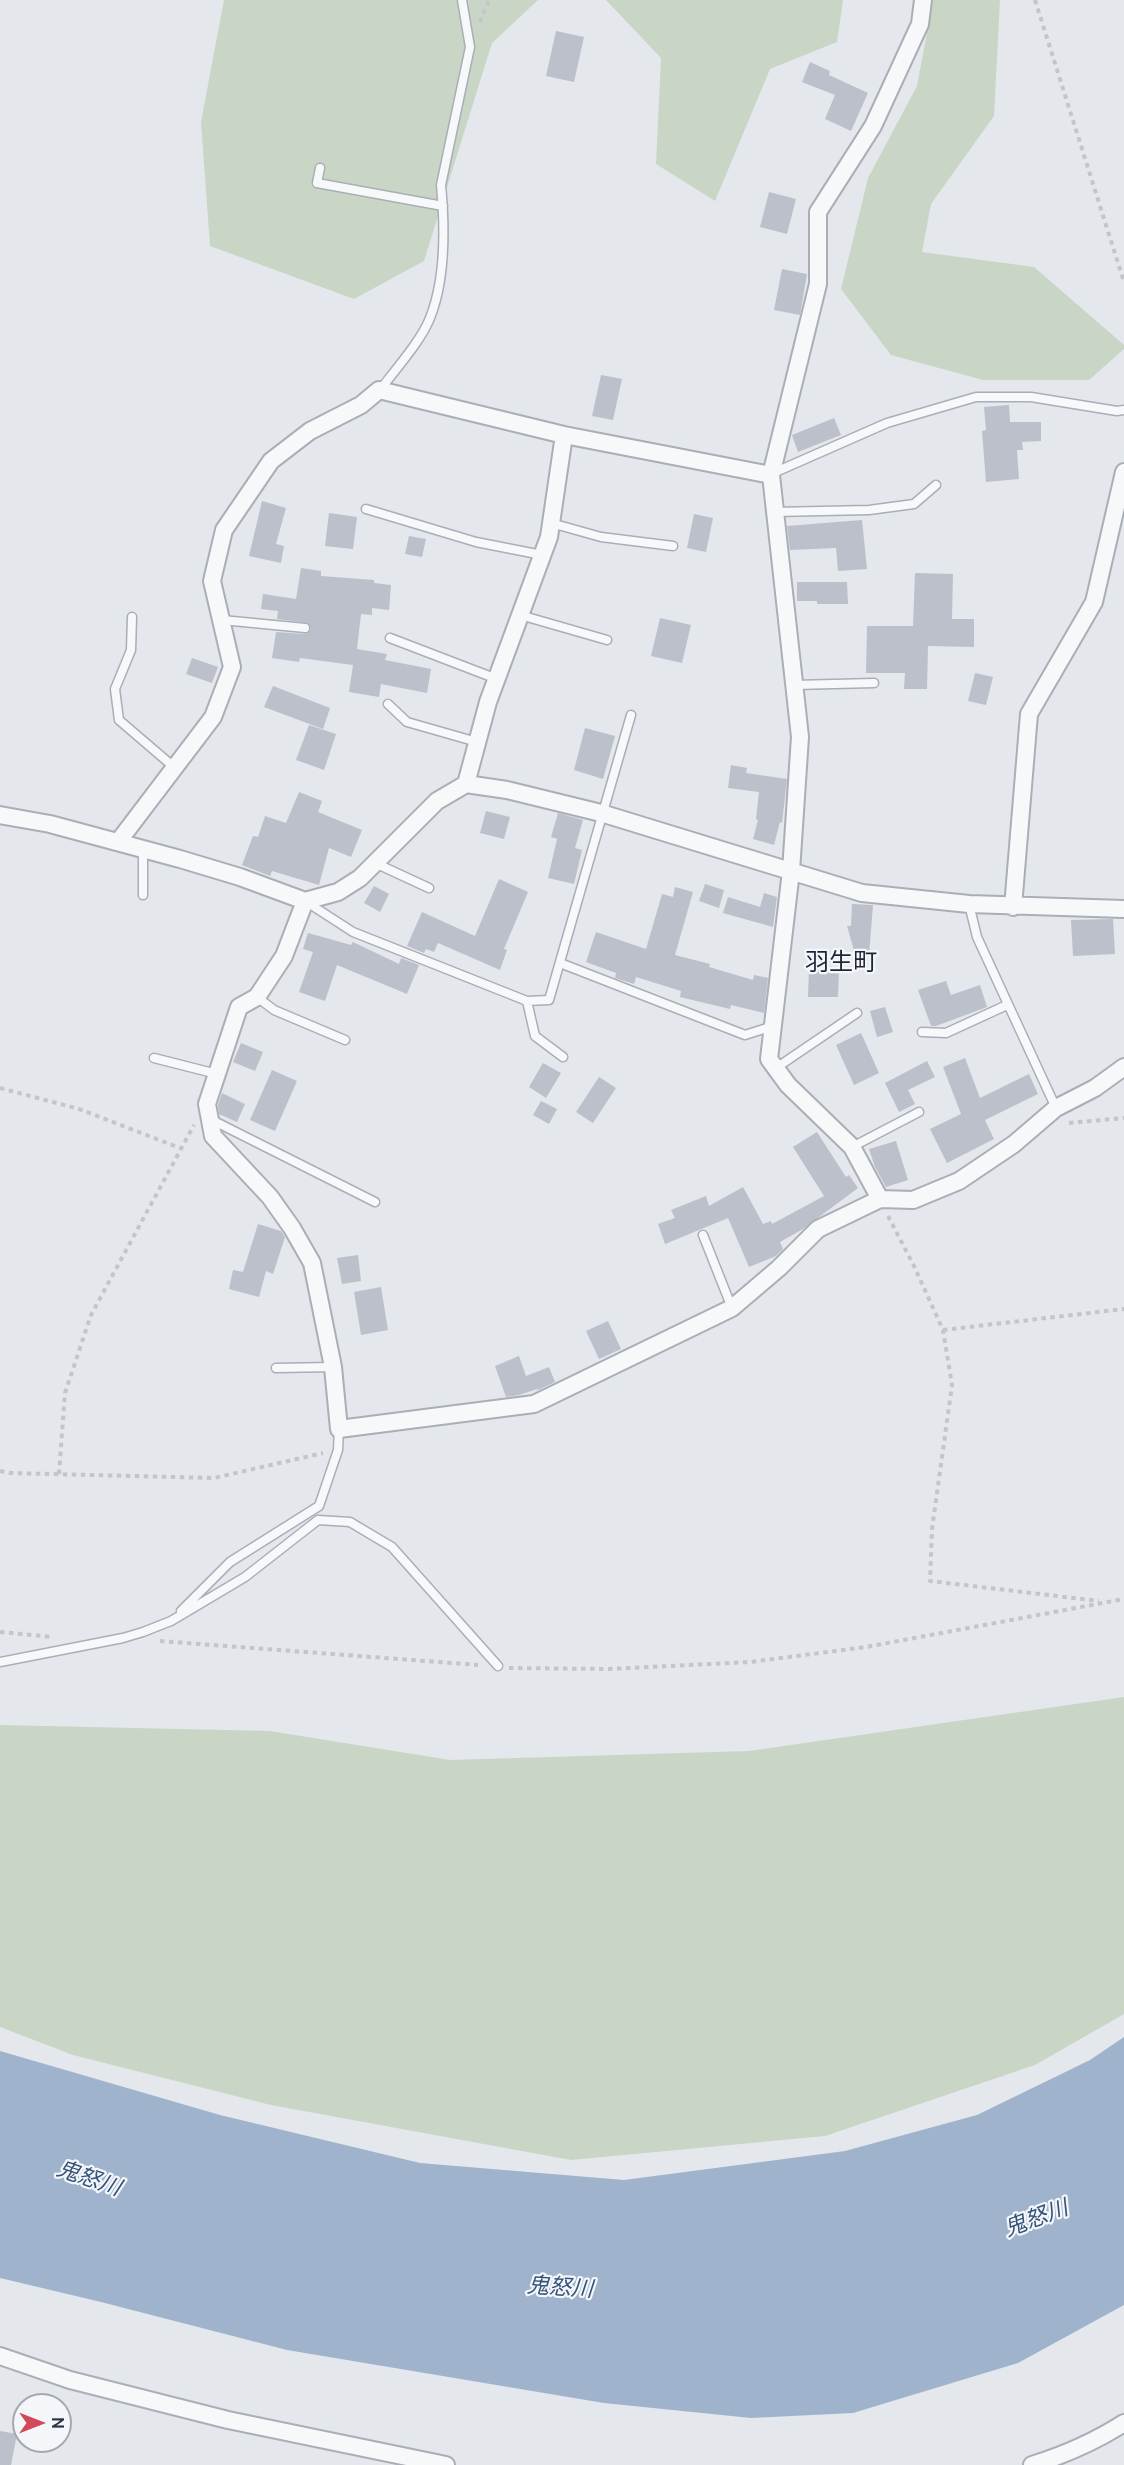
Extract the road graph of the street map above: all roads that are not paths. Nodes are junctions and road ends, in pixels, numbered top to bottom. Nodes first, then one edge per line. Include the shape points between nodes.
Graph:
1 (462, 0) edge
2 (923, 0) edge
3 (320, 168) dead end
4 (443, 206) junction
5 (379, 390) junction
6 (1124, 410) edge
7 (564, 435) junction
8 (1124, 472) edge
9 (771, 474) junction
10 (936, 485) dead end
11 (366, 509) dead end
12 (774, 512) junction
13 (551, 523) junction
14 (673, 546) dead end
15 (543, 555) junction
16 (520, 615) junction
17 (132, 617) dead end
18 (222, 620) junction
19 (305, 628) dead end
20 (390, 638) dead end
21 (607, 640) dead end
22 (496, 679) junction
23 (874, 683) dead end
24 (793, 685) junction
25 (388, 704) dead end
26 (630, 715) dead end
27 (477, 742) junction
28 (175, 768) junction
29 (466, 784) junction
30 (601, 813) junction
31 (0, 815) edge
32 (118, 842) junction
33 (143, 849) junction
34 (375, 863) junction
35 (791, 871) junction
36 (429, 888) dead end
37 (143, 895) dead end
38 (305, 900) junction
39 (969, 904) junction
40 (1013, 907) junction
41 (1124, 909) edge
42 (560, 963) junction
43 (257, 997) junction
44 (527, 1001) junction
45 (1006, 1005) junction
46 (857, 1013) dead end
47 (774, 1026) junction
48 (922, 1032) dead end
49 (345, 1040) dead end
50 (562, 1057) dead end
51 (154, 1058) dead end
52 (1124, 1067) edge
53 (776, 1068) junction
54 (217, 1074) junction
55 (1056, 1108) junction
56 (208, 1112) junction
57 (918, 1112) dead end
58 (852, 1147) junction
59 (880, 1199) junction
60 (375, 1202) dead end
61 (703, 1235) dead end
62 (732, 1308) junction
63 (333, 1367) junction
64 (276, 1368) dead end
65 (339, 1429) junction
66 (171, 1621) junction
67 (0, 1662) edge
68 (498, 1666) road end
69 (0, 2356) edge
70 (1124, 2423) edge
71 (446, 2465) edge
72 (1032, 2465) edge

1 - 4 lane via 470,47 441,185
2 - 9 street via 920,24 873,126 818,212 818,284
3 - 4 lane via 317,183
4 - 5 lane via 441,273 430,319
5 - 7 street
5 - 18 street via 361,405 310,431 264,471 224,530 212,581
6 - 9 lane via 1031,397 976,397 887,423
7 - 9 street
7 - 13 street
8 - 40 street via 1094,603 1029,714
9 - 12 street
10 - 12 lane via 914,504 869,510
11 - 15 lane via 476,542
12 - 24 street
13 - 14 lane via 601,537
13 - 15 street
15 - 16 street
16 - 21 lane
16 - 22 street
17 - 28 lane via 131,650 115,689 118,720
18 - 19 lane
18 - 28 street via 232,667 213,717
20 - 22 lane
22 - 27 street
23 - 24 lane
24 - 35 street via 800,737
25 - 27 lane via 407,722
26 - 30 lane
27 - 29 street
28 - 32 street
29 - 30 street
29 - 34 street via 437,801
30 - 35 street
30 - 42 lane
31 - 32 street
32 - 33 street
33 - 37 lane
33 - 38 street
34 - 36 lane
34 - 38 street via 338,892
35 - 39 street via 862,893
35 - 47 street
38 - 43 street via 284,956
38 - 44 lane via 353,932
39 - 40 street
39 - 45 lane via 977,937
40 - 41 street
42 - 44 lane via 549,1000
42 - 47 lane via 745,1035
43 - 49 lane via 274,1010
43 - 54 street via 239,1007
44 - 50 lane via 535,1036
45 - 48 lane via 946,1033
45 - 55 lane
46 - 53 lane
47 - 53 street via 769,1059
51 - 54 lane
52 - 55 street via 1095,1088
53 - 58 street via 788,1085
54 - 56 street
55 - 59 street via 1014,1144 959,1181 913,1200
56 - 60 lane
56 - 63 street via 213,1136 270,1197 312,1263
57 - 58 lane
58 - 59 street
59 - 62 street via 818,1229
61 - 62 lane
62 - 65 street via 534,1404
63 - 64 lane
63 - 65 street
65 - 66 lane via 338,1450 319,1506 230,1562
66 - 67 lane via 123,1638
66 - 68 lane via 245,1577 318,1520 350,1522 392,1547
69 - 71 street via 70,2380 228,2420
70 - 72 street via 1064,2454

